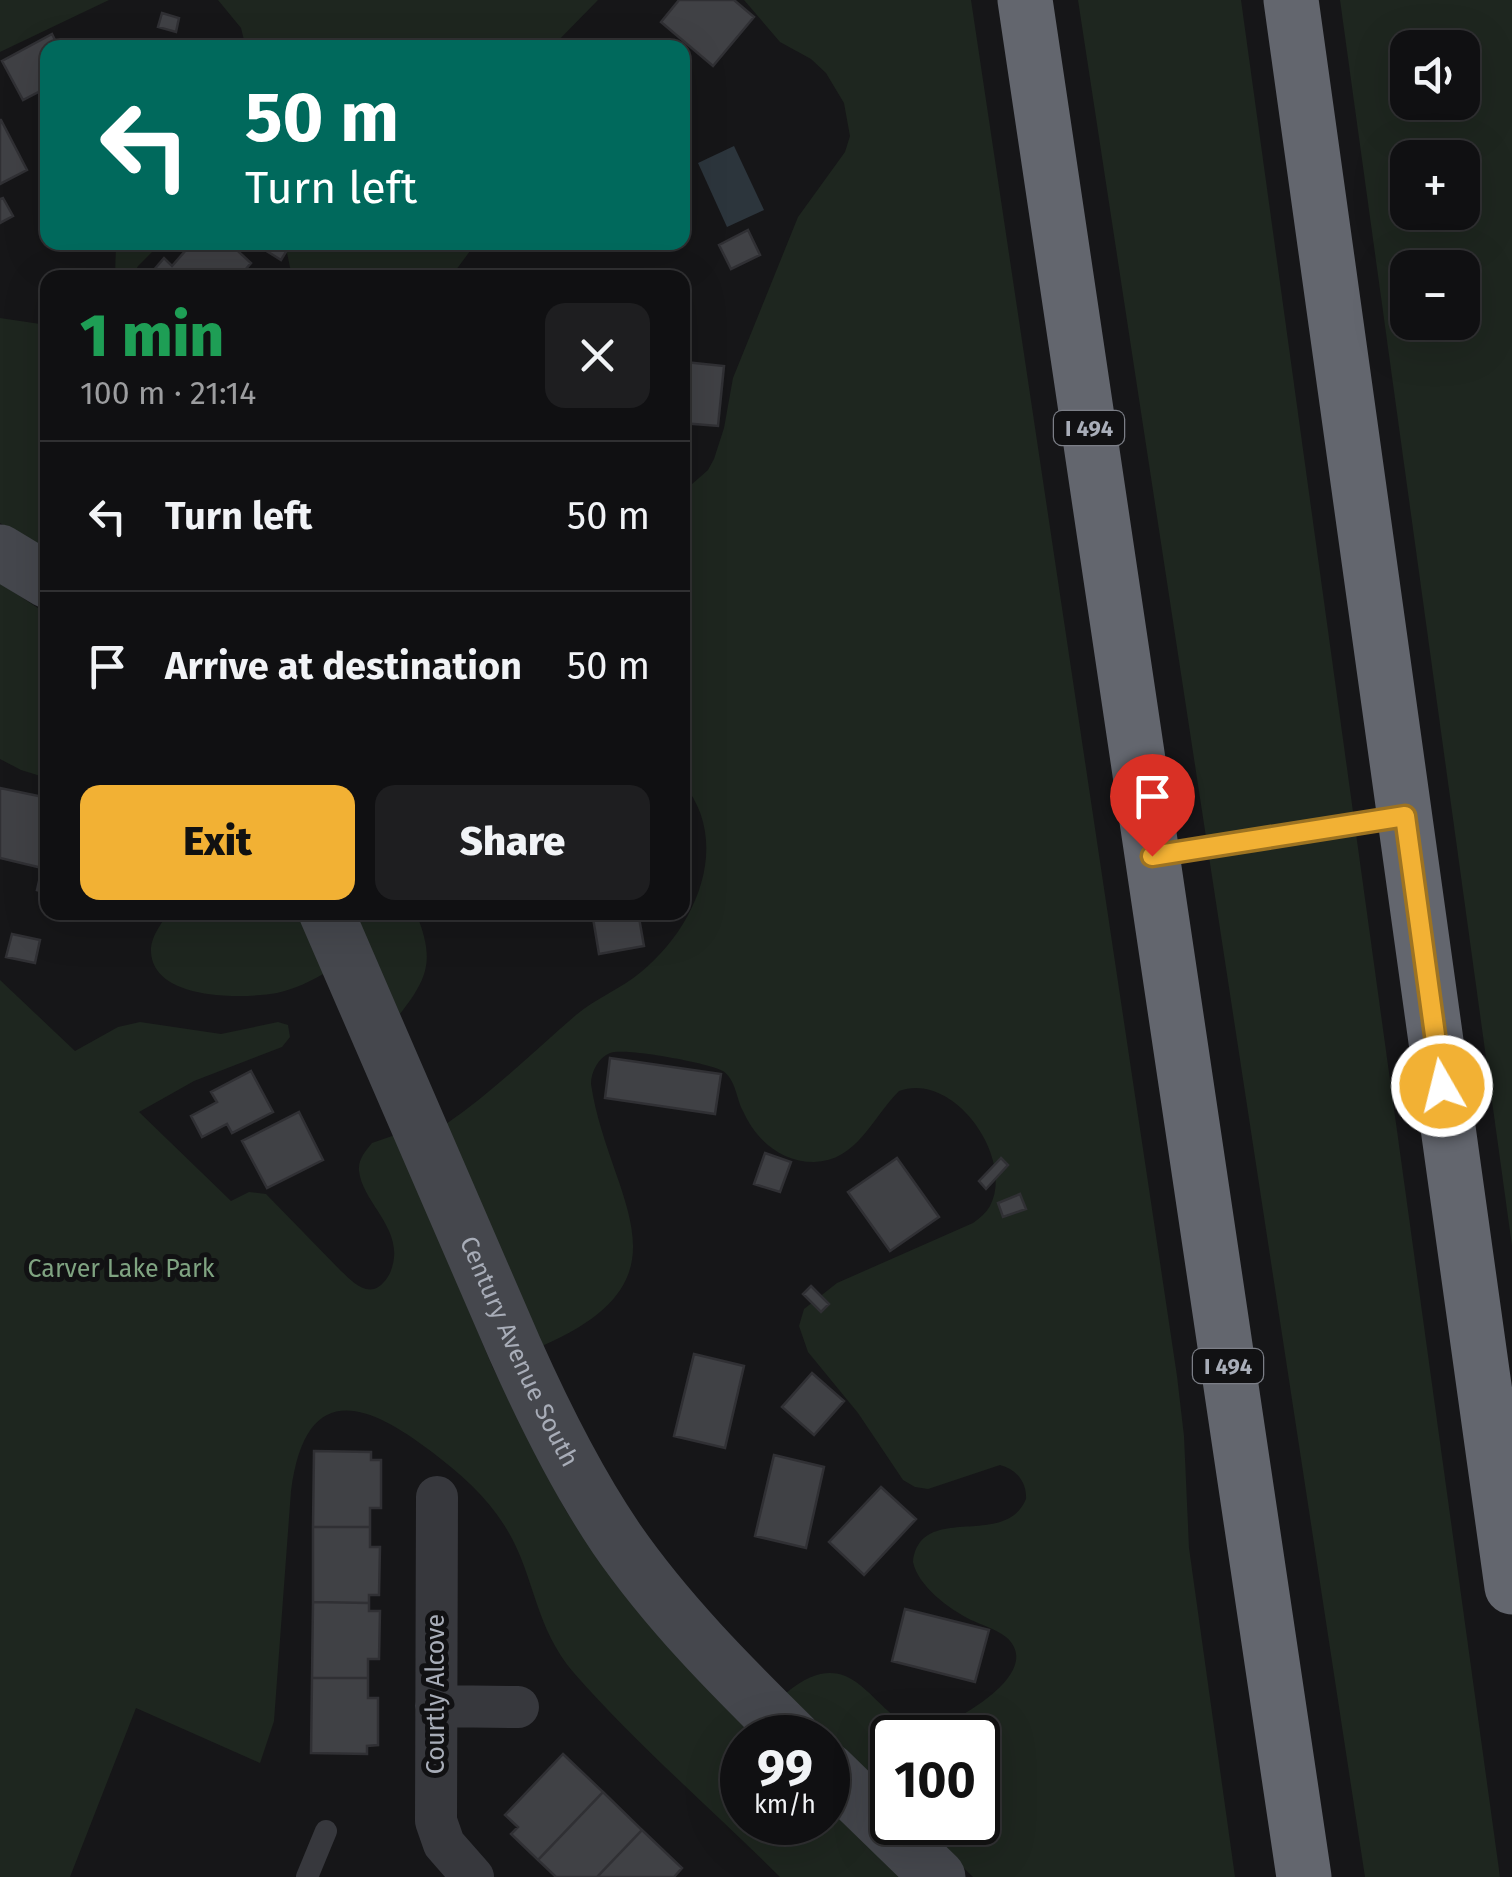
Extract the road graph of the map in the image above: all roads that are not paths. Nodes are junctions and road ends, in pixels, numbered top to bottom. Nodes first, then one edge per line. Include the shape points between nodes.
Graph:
1 (1025, 0) edge
2 (1291, 0) edge
3 (0, 552) edge
4 (40, 576) edge
5 (1405, 816) junction
6 (1152, 856) junction
7 (329, 920) edge
8 (437, 1497) dead end
9 (1512, 1587) edge
10 (436, 1706) junction
11 (518, 1707) dead end
12 (771, 1715) edge
13 (850, 1791) edge
14 (326, 1831) dead end
15 (307, 1877) edge
16 (474, 1877) edge
17 (938, 1877) edge
18 (1304, 1877) edge

1 - 6 highway, I 494
2 - 5 highway
3 - 4 street
5 - 6 lane
5 - 9 highway
6 - 18 highway, I 494
7 - 12 street, Century Avenue South via 528,1377 585,1488 656,1592
8 - 10 street, Courtly Alcove
10 - 11 street
10 - 16 street, Courtly Alcove via 437,1826 448,1850
13 - 17 street
14 - 15 lane

